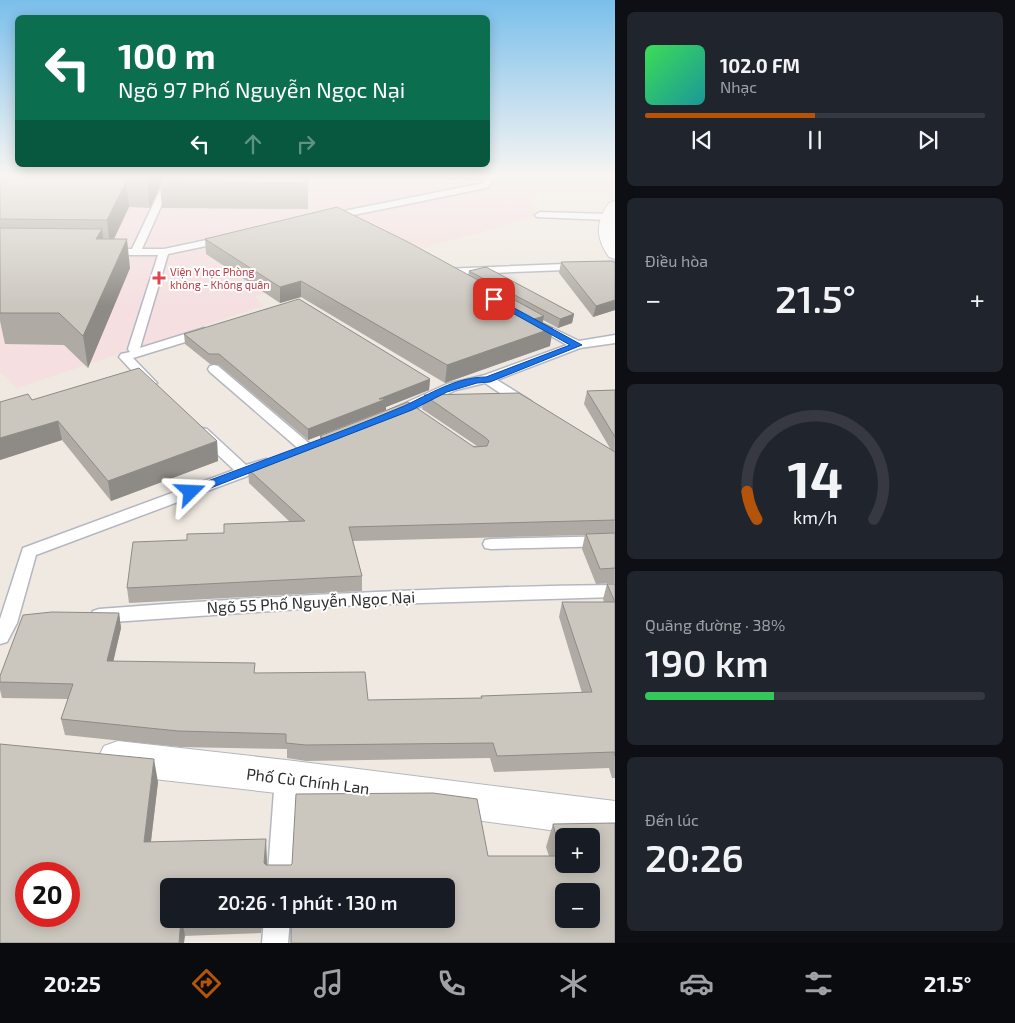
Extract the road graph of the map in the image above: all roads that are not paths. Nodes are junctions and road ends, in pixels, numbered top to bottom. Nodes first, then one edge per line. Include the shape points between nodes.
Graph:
1 (151, 219) edge
2 (321, 219) edge
3 (611, 219) edge
4 (316, 220) edge
5 (231, 238) edge
6 (97, 252) edge
7 (136, 252) junction
8 (164, 252) junction
9 (615, 253) edge
10 (615, 265) edge
11 (460, 281) edge
12 (527, 318) edge
13 (217, 328) edge
14 (615, 339) edge
15 (577, 345) junction
16 (130, 353) junction
17 (214, 369) dead end
18 (487, 380) junction
19 (161, 392) edge
20 (408, 408) junction
21 (536, 410) edge
22 (382, 418) edge
23 (424, 418) edge
24 (190, 420) edge
25 (322, 440) edge
26 (305, 447) junction
27 (245, 472) junction
28 (615, 541) edge
29 (491, 544) dead end
30 (615, 591) edge
31 (87, 617) edge
32 (28, 622) edge
33 (4, 630) edge
34 (82, 754) edge
35 (286, 777) junction
36 (615, 820) edge
37 (280, 878) edge
38 (276, 928) edge
39 (275, 943) edge

1 - 7 lane
2 - 4 lane
3 - 9 street via 607,238
5 - 8 lane
6 - 7 lane
7 - 8 lane
8 - 16 lane
10 - 11 lane via 440,270
12 - 15 lane
13 - 16 lane
14 - 15 lane
15 - 18 lane
16 - 19 lane
17 - 26 lane
18 - 20 lane via 439,387
18 - 21 lane
20 - 22 lane
20 - 23 lane
24 - 27 lane
25 - 26 lane
26 - 27 lane
27 - 33 lane via 29,552
28 - 29 lane
30 - 31 lane, Ngõ 55 Phố Nguyễn Ngọc Nại via 254,604
32 - 33 lane
34 - 35 street, Phố Cù Chính Lan
35 - 36 street, Phố Cù Chính Lan
35 - 37 lane
38 - 39 lane

